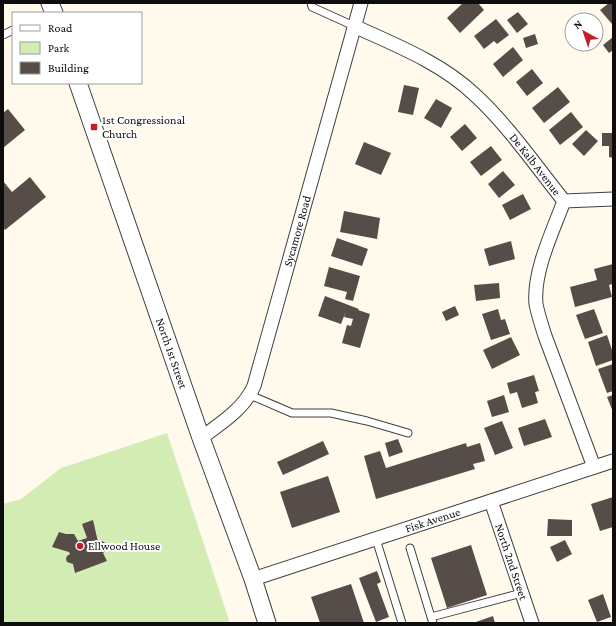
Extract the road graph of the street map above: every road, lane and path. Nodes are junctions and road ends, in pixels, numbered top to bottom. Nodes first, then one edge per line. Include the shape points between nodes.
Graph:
1 (311, 3) edge
2 (361, 3) edge
3 (354, 26) junction
4 (12, 30) edge
5 (3, 35) edge
6 (78, 84) edge
7 (613, 199) edge
8 (564, 201) junction
9 (250, 395) junction
10 (408, 433) dead end
11 (201, 438) junction
12 (613, 461) edge
13 (594, 467) junction
14 (490, 501) junction
15 (376, 539) junction
16 (410, 548) dead end
17 (253, 579) junction
18 (522, 593) junction
19 (432, 620) edge
20 (267, 623) edge
21 (402, 623) edge
22 (532, 623) edge

1 - 3 lane via 312,7
2 - 3 street, Sycamore Road
3 - 8 street, De Kalb Avenue via 420,57 473,93
3 - 9 street, Sycamore Road
4 - 5 lane
6 - 11 street, North 1st Street
7 - 8 street
8 - 13 street, De Kalb Avenue via 540,268 536,302 545,336
9 - 10 lane via 292,414 331,413
9 - 11 street, Sycamore Road via 239,408
11 - 17 street, North 1st Street
12 - 13 street, Fisk Avenue
13 - 14 street, Fisk Avenue
14 - 15 street, Fisk Avenue
14 - 18 street, North 2nd Street
15 - 17 street, Fisk Avenue
15 - 21 lane
16 - 19 lane
17 - 20 street, North 1st Street
18 - 19 lane
18 - 22 street, North 2nd Street

